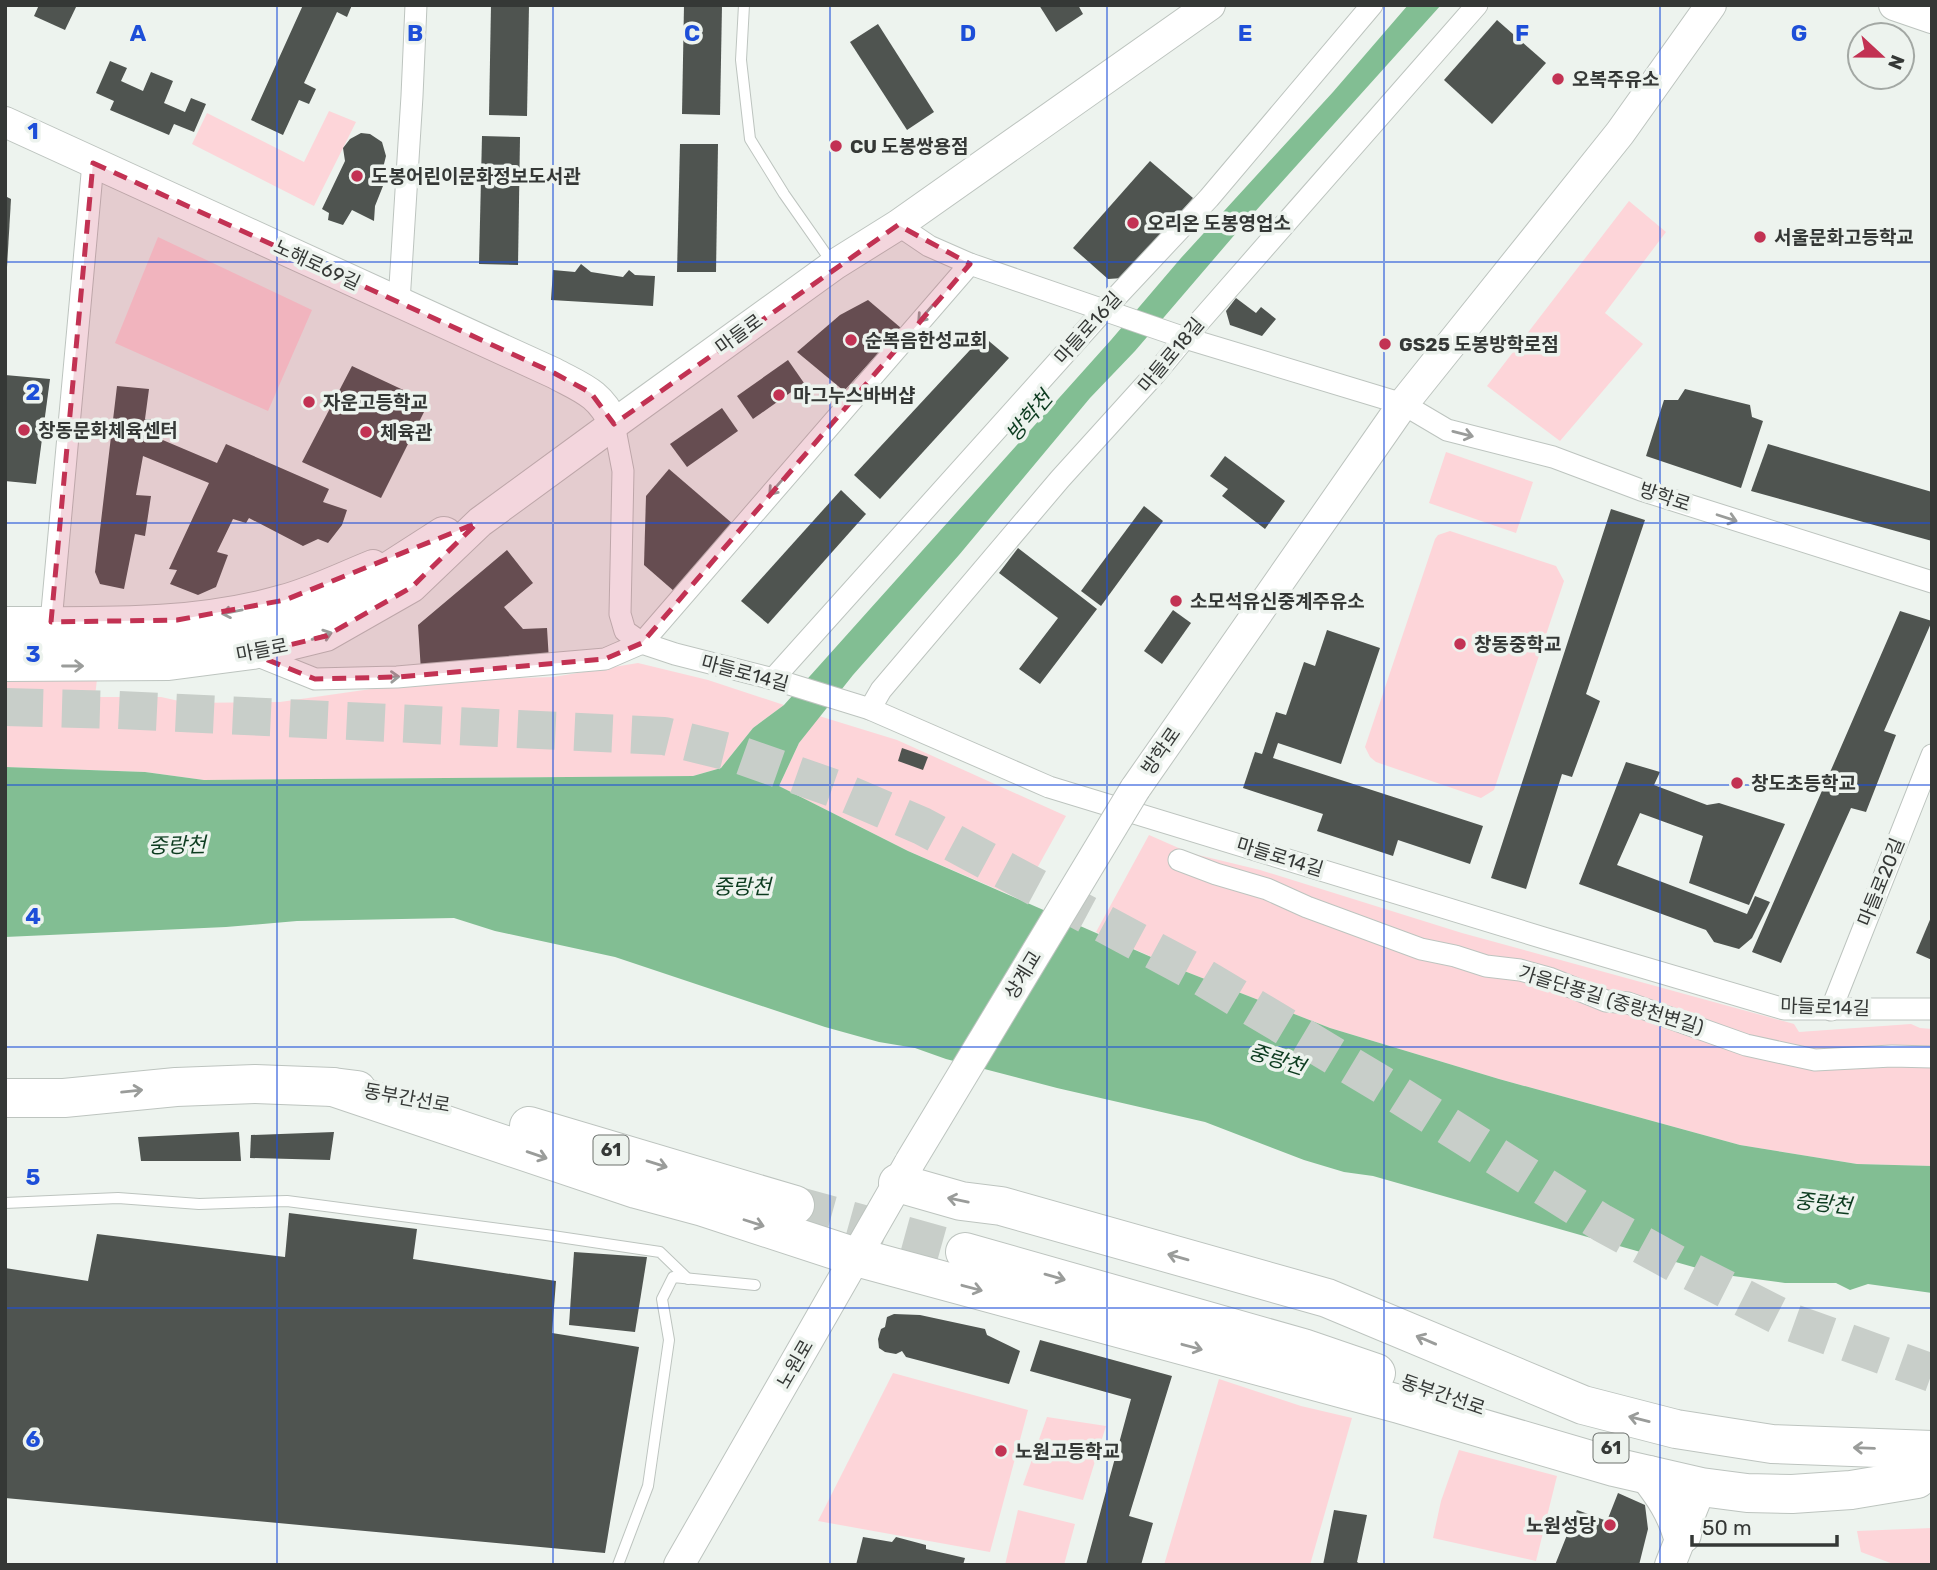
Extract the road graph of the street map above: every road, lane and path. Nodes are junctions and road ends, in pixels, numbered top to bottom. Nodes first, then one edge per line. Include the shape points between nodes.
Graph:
1 (415, 5) edge
2 (744, 5) edge
3 (1210, 5) edge
4 (1372, 5) edge
5 (1477, 5) edge
6 (1711, 5) edge
7 (1894, 5) edge
8 (1932, 18) edge
9 (5, 122) edge
10 (93, 163) junction
11 (898, 225) junction
12 (970, 264) junction
13 (834, 265) junction
14 (399, 302) junction
15 (1108, 311) junction
16 (1178, 336) junction
17 (1403, 404) junction
18 (614, 424) junction
19 (480, 522) junction
20 (444, 536) junction
21 (1932, 582) edge
22 (5, 622) edge
23 (51, 622) junction
24 (5, 642) edge
25 (642, 643) junction
26 (253, 654) junction
27 (5, 666) edge
28 (779, 681) junction
29 (870, 709) junction
30 (1932, 755) edge
31 (1135, 789) joint
32 (1179, 860) dead end
33 (1932, 1009) edge
34 (1831, 1010) junction
35 (1932, 1058) edge
36 (333, 1087) junction
37 (5, 1098) edge
38 (904, 1173) junction
39 (5, 1203) edge
40 (795, 1205) tunnel mouth
41 (965, 1252) tunnel mouth
42 (856, 1257) junction
43 (688, 1279) junction
44 (755, 1285) dead end
45 (1927, 1469) edge
46 (1649, 1475) junction
47 (1701, 1487) junction
48 (1676, 1549) edge
49 (618, 1565) edge
50 (679, 1565) edge

1 - 14 street
2 - 13 lane via 741,60 750,139
3 - 11 main road, 마들로
4 - 15 street, 마들로16길
5 - 16 street, 마들로18길
6 - 17 main road, 방학로 via 1620,134
7 - 8 main road
9 - 10 main road, 노해로69길
10 - 14 main road, 노해로69길
10 - 23 street
11 - 12 street via 929,246
11 - 13 main road, 마들로
12 - 15 street
12 -> 25 street
13 - 18 main road, 마들로
14 - 18 main road, 노해로69길 via 591,393 606,406
15 - 16 street, 방학로
15 - 28 street, 마들로16길
16 - 17 street, 방학로
16 - 29 street, 마들로18길 via 1156,373 938,622
17 -> 21 street, 방학로 via 1447,430 1553,457 1641,490
17 - 31 main road, 방학로
18 - 19 main road, 마들로
18 - 25 street via 623,471 620,614 625,631
19 - 20 main road, 마들로
26 -> 19 main road, 마들로 via 326,636 412,587
20 -> 23 main road, 마들로 via 285,600 229,613 177,620
20 - 24 highway via 360,590 253,632 181,643
22 - 23 main road, 마들로
26 -> 25 street via 315,679 397,677 605,659
25 - 28 street, 마들로14길
27 -> 26 main road, 마들로 via 169,666
28 - 29 street, 마들로14길
29 - 34 street, 마들로14길 via 1049,787 1784,1009
30 - 34 street, 마들로20길
31 - 38 main road, 상계교, bridge
32 - 35 street, 가을단풍길 (중랑천변길) via 1421,949 1549,978 1606,1002 1628,1003 1746,1045 1815,1060
33 - 34 street, 마들로14길
37 -> 36 highway, 동부간선로 / 61 via 64,1098 189,1086
36 -> 40 highway, 동부간선로 / 61 via 426,1099 504,1118
36 -> 42 highway
38 - 42 main road, 노원로
45 -> 38 highway via 1718,1437 1583,1405 1327,1298 1001,1206 961,1201
39 - 43 lane via 118,1198 199,1204 287,1201 660,1252
41 -> 45 highway, 동부간선로 / 61 via 1303,1348 1627,1453 1750,1475
42 -> 46 highway
42 - 50 main road, 노원로
43 - 44 lane
43 - 49 lane via 673,1278 662,1299 669,1340 648,1486
45 - 47 highway via 1852,1490 1792,1494
46 - 47 highway
46 - 48 highway via 1677,1516
47 - 48 main road

